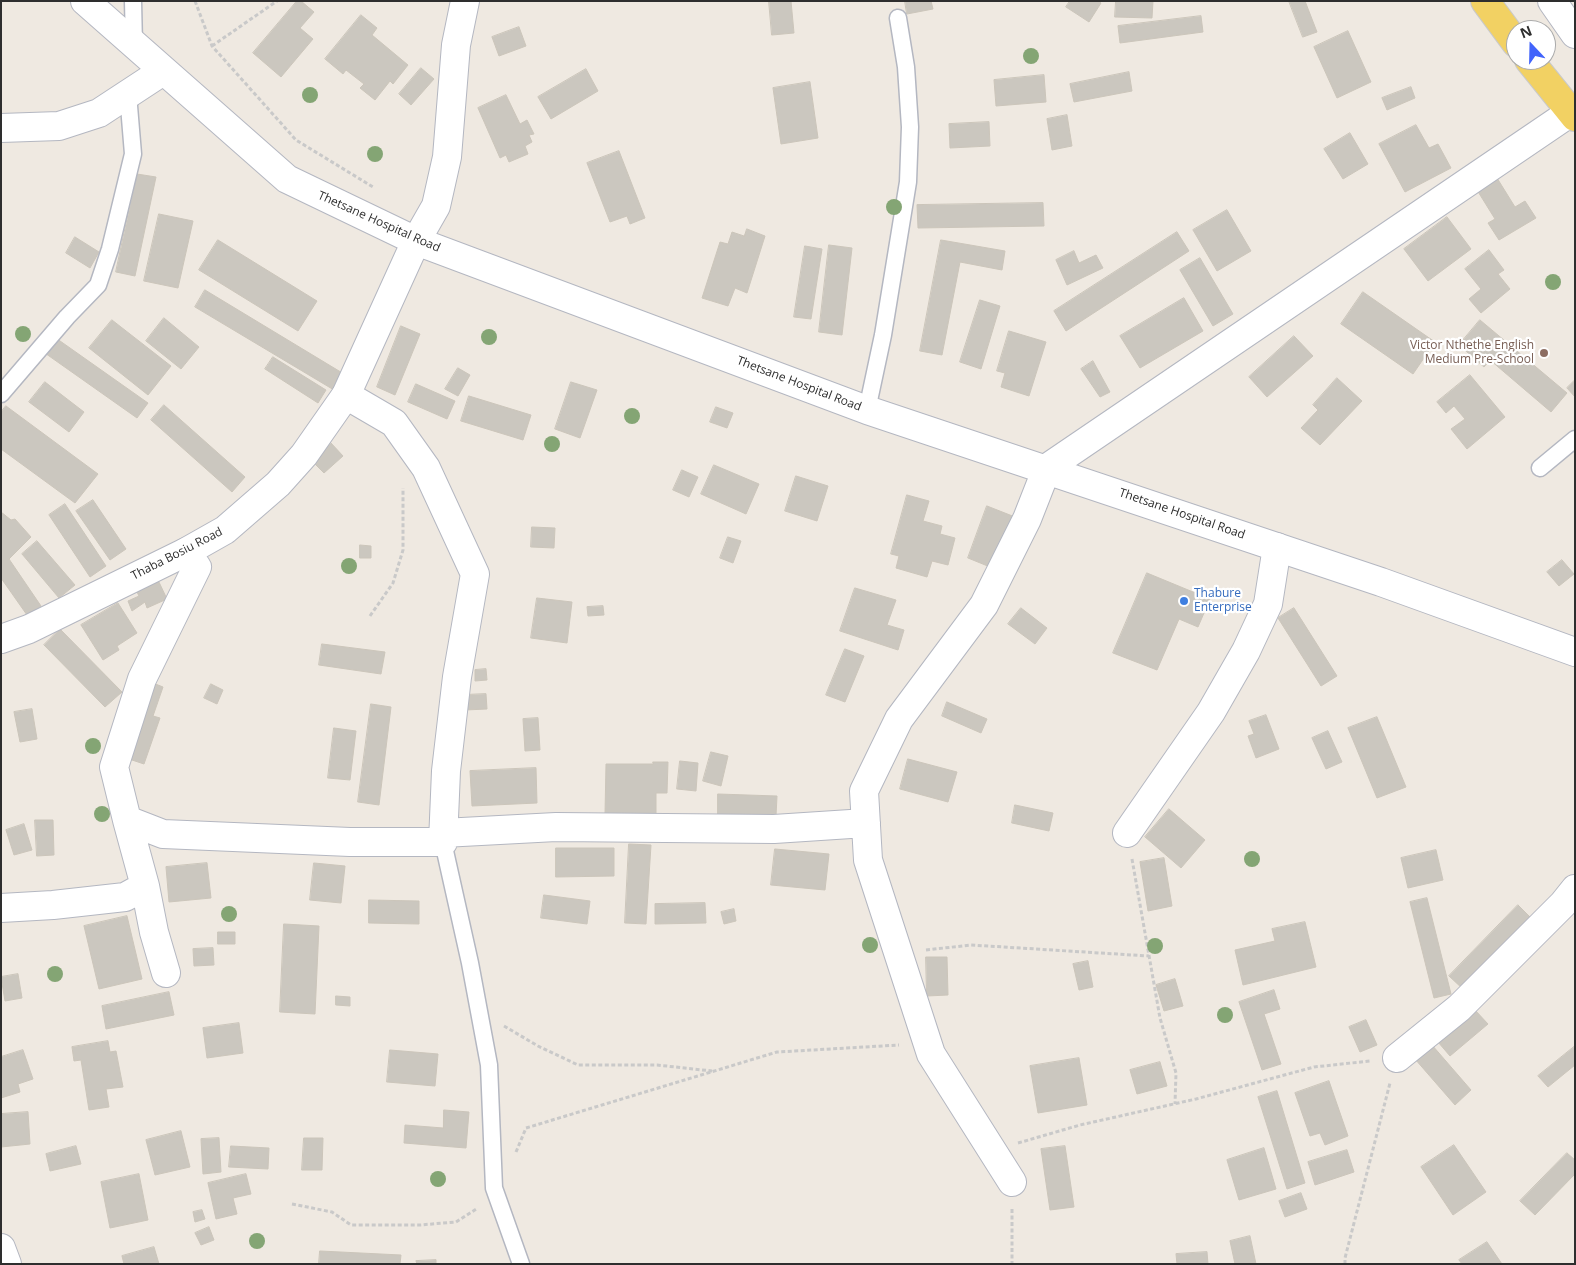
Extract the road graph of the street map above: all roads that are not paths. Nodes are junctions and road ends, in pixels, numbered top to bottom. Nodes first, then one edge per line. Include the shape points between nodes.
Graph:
1 (85, 1) edge
2 (133, 1) edge
3 (465, 1) edge
4 (1485, 1) edge
5 (1552, 1) edge
6 (898, 18) dead end
7 (1506, 29) edge
8 (1575, 34) edge
9 (134, 46) junction
10 (1536, 70) edge
11 (163, 71) junction
12 (128, 94) junction
13 (1573, 114) edge
14 (1, 128) edge
15 (416, 240) junction
16 (1, 394) edge
17 (346, 395) junction
18 (866, 410) junction
19 (1575, 439) edge
20 (1046, 468) junction
21 (1540, 468) dead end
22 (1277, 546) junction
23 (186, 552) junction
24 (1, 639) edge
25 (1575, 652) edge
26 (127, 820) junction
27 (866, 823) junction
28 (1128, 834) road end
29 (443, 838) junction
30 (144, 886) junction
31 (1575, 889) edge
32 (1, 908) edge
33 (166, 973) dead end
34 (1397, 1058) road end
35 (1012, 1182) road end
36 (1, 1248) edge
37 (6, 1264) edge
38 (521, 1264) edge

1 - 9 street, Thetsane Hospital Road
2 - 9 lane
3 - 15 street, Thaba Bosiu Road via 456,45 448,157 436,206
4 - 7 main road
5 - 8 street
6 - 18 lane via 906,66 908,182 883,335
9 - 11 street, Thetsane Hospital Road
10 - 13 main road
11 - 12 street
11 - 15 street, Thetsane Hospital Road via 287,179
12 - 14 street via 99,113 59,126
12 - 16 lane via 134,154 98,285
13 - 20 street
15 - 17 street, Thaba Bosiu Road
15 - 18 street, Thetsane Hospital Road
17 - 23 street, Thaba Bosiu Road via 304,455 278,484 225,530
17 - 29 street via 394,423 426,468 475,574 457,676 446,771
18 - 20 street, Thetsane Hospital Road
19 - 21 lane
20 - 22 street, Thetsane Hospital Road
20 - 27 street via 1027,519 984,605 899,719 864,791
22 - 25 street, Thetsane Hospital Road
22 - 28 street via 1268,604 1246,651 1210,712
23 - 24 street, Thaba Bosiu Road via 29,629
23 - 26 street via 197,567 142,679 114,767
26 - 29 street via 163,834 350,842
26 - 30 street
27 - 29 street via 774,829 556,827
27 - 35 street via 868,860 931,1054
29 - 38 lane via 489,1064 494,1188
30 - 32 street via 125,896
30 - 33 street
31 - 34 street via 1459,1008
36 - 37 street

